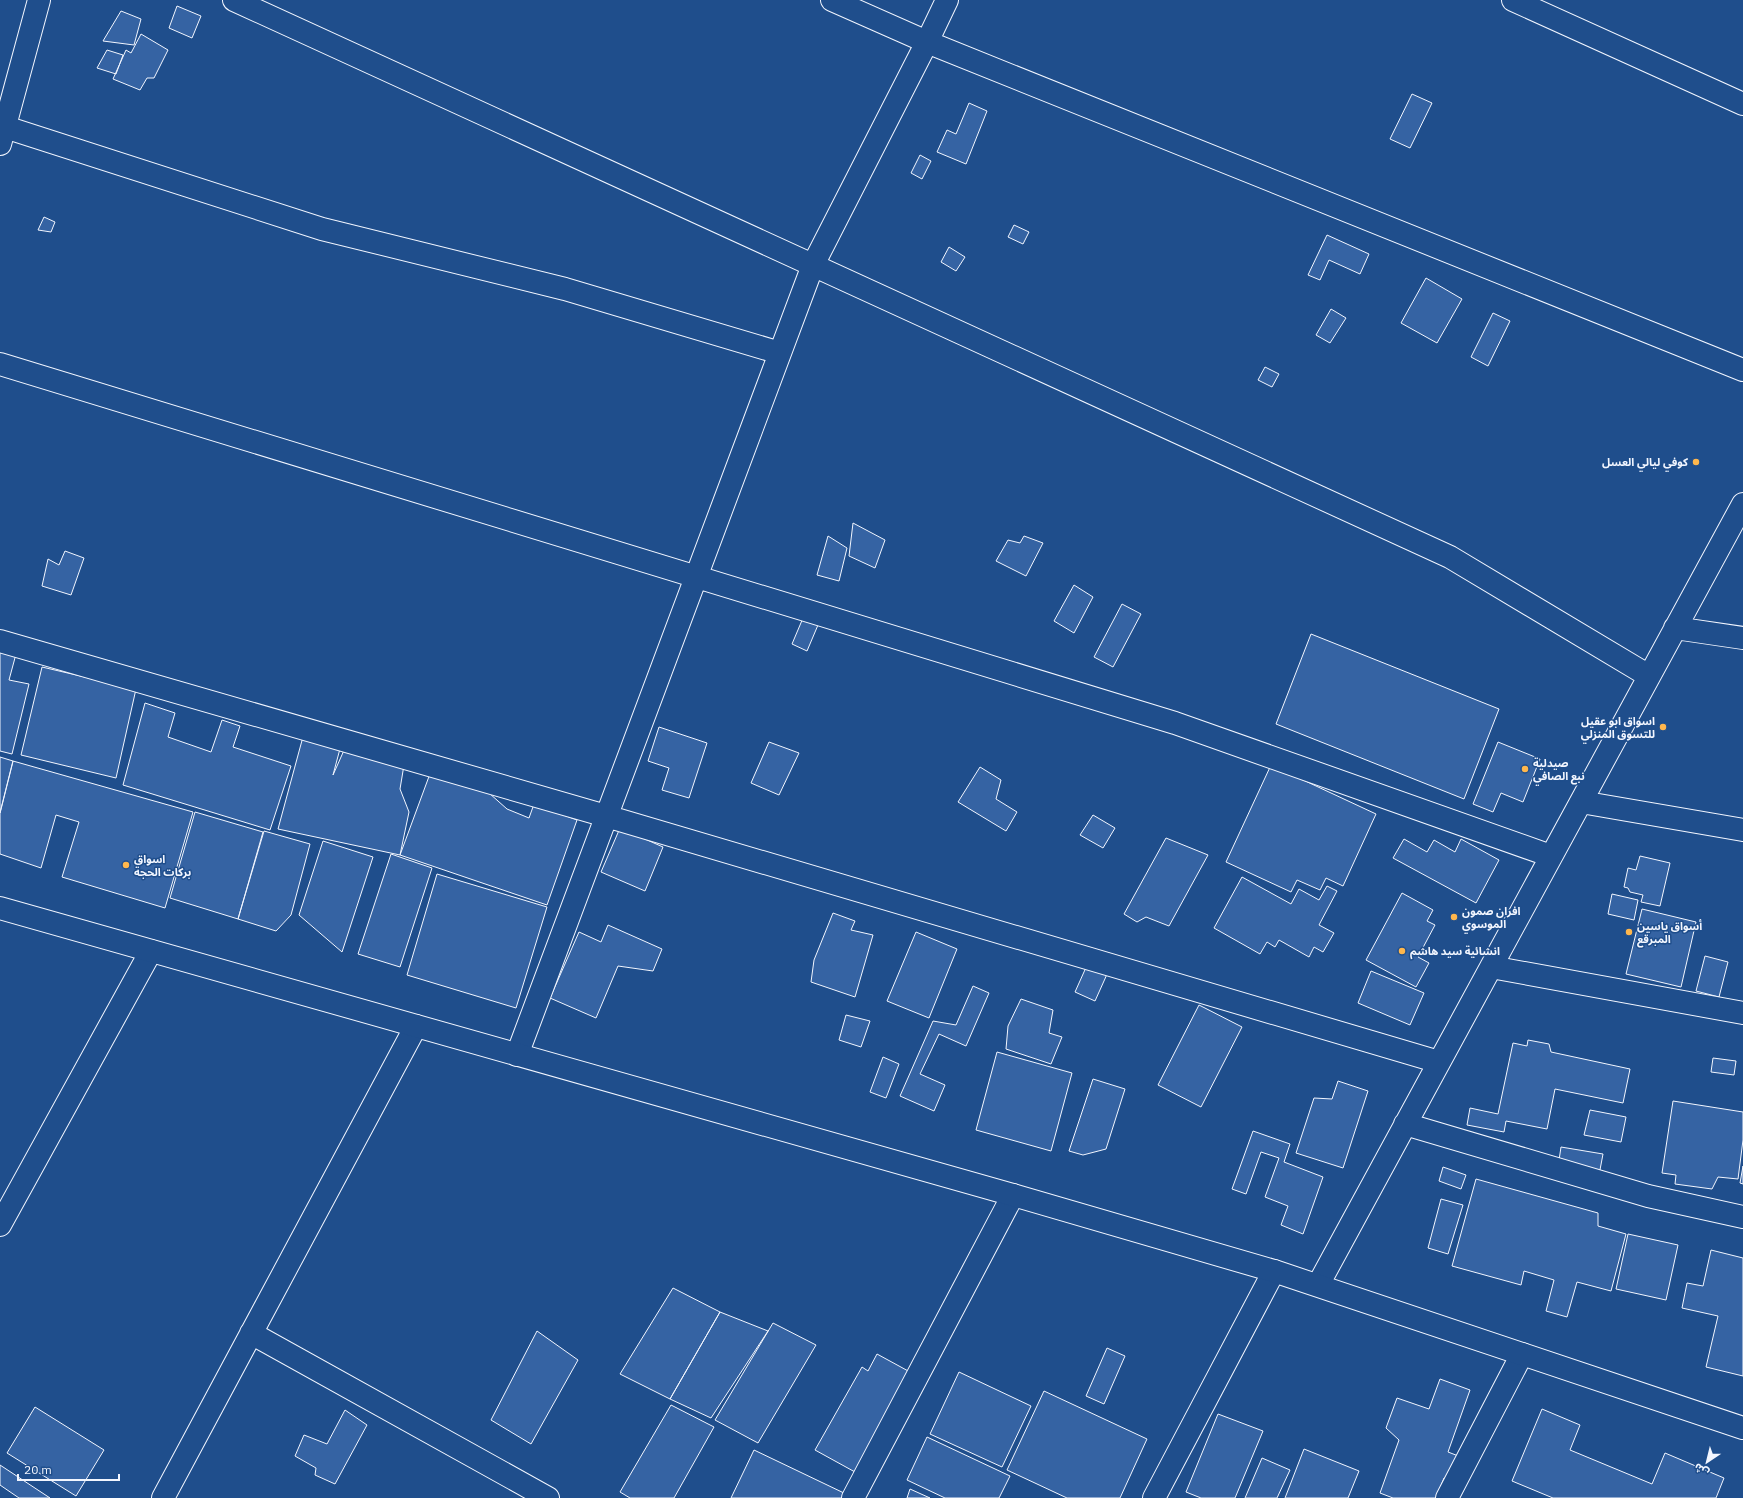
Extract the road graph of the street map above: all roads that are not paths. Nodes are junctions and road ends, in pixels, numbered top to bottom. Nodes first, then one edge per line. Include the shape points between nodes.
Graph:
1 (39, 0) edge
2 (234, 0) edge
3 (832, 0) edge
4 (947, 0) edge
5 (1513, 0) edge
6 (927, 42) junction
7 (1743, 104) edge
8 (2, 135) edge
9 (813, 265) junction
10 (780, 352) junction
11 (0, 364) edge
12 (1743, 370) edge
13 (1743, 504) edge
14 (696, 576) junction
15 (1676, 628) junction
16 (1743, 638) edge
17 (0, 641) edge
18 (1649, 676) junction
19 (1581, 802) junction
20 (606, 816) junction
21 (1743, 830) edge
22 (1551, 856) junction
23 (0, 908) edge
24 (151, 951) junction
25 (1491, 967) junction
26 (1743, 1012) edge
27 (416, 1026) junction
28 (517, 1055) junction
29 (1439, 1062) junction
30 (1405, 1124) junction
31 (1013, 1195) junction
32 (1743, 1217) edge
33 (0, 1225) edge
34 (1274, 1271) junction
35 (1318, 1285) junction
36 (251, 1333) junction
37 (1522, 1354) junction
38 (1743, 1428) edge
39 (163, 1498) edge
40 (548, 1498) edge
41 (853, 1498) edge
42 (1154, 1498) edge
43 (1447, 1498) edge

1 - 8 street
2 - 9 street
3 - 6 street
4 - 6 street
5 - 7 street
6 - 9 street
6 - 12 street
8 - 10 street via 322,229 565,290
9 - 10 street
9 - 18 street via 1450,557
10 - 14 street
11 - 14 street
13 - 15 street
14 - 20 street
14 - 22 street via 1175,724
15 - 16 street
15 - 18 street
17 - 20 street
18 - 19 street
19 - 21 street
19 - 22 street
20 - 28 street
20 - 29 street
22 - 25 street
23 - 24 street
24 - 27 street
24 - 33 street
25 - 26 street
25 - 29 street
27 - 28 street
27 - 36 street
28 - 31 street
29 - 30 street
30 - 32 street via 1648,1196
30 - 35 street
31 - 34 street
31 - 41 street
34 - 35 street
34 - 42 street
35 - 37 street
36 - 39 street
36 - 40 street
37 - 38 street
37 - 43 street

